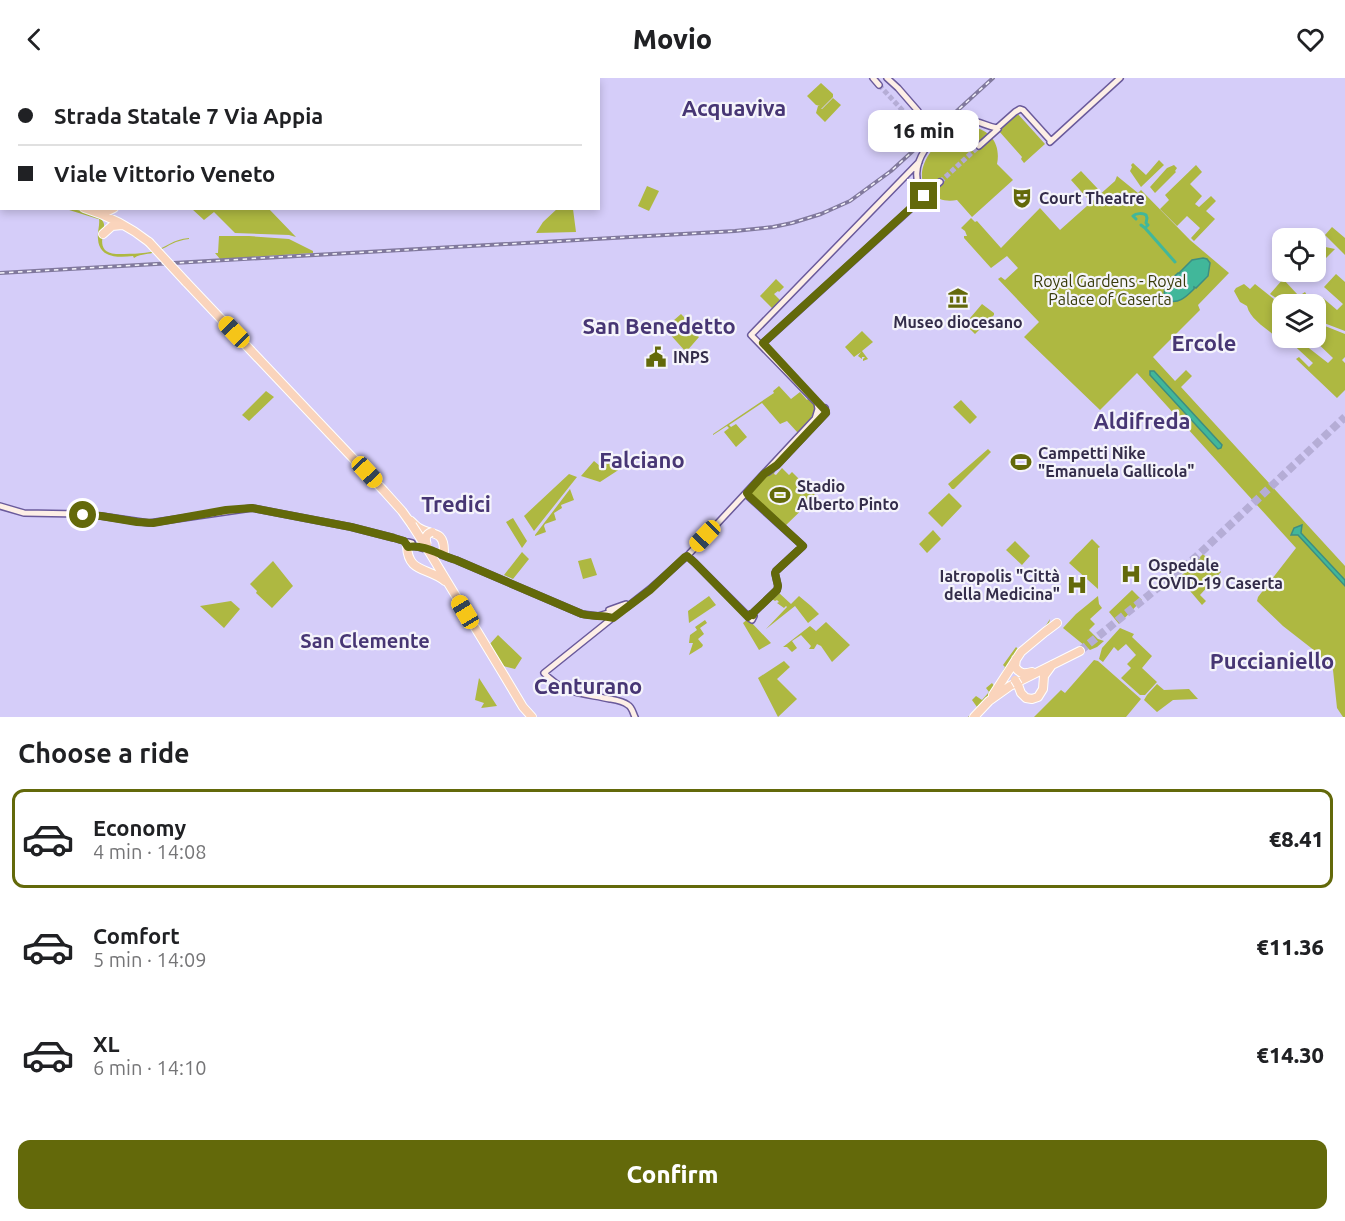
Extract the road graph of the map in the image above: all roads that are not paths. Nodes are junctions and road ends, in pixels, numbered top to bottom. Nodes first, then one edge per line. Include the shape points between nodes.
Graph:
1 (873, 78) edge
2 (887, 78) edge
3 (1120, 78) edge
4 (879, 85) tunnel mouth
5 (918, 111) tunnel mouth
6 (973, 122) junction
7 (993, 130) junction
8 (949, 132) dead end
9 (1050, 142) junction
10 (980, 146) tunnel mouth
11 (929, 151) dead end
12 (913, 171) junction
13 (940, 182) tunnel mouth
14 (924, 196) junction
15 (90, 210) edge
16 (112, 210) edge
17 (117, 210) edge
18 (96, 212) junction
19 (125, 225) junction
20 (762, 344) junction
21 (826, 412) junction
22 (815, 419) junction
23 (801, 436) junction
24 (747, 494) junction
25 (0, 506) edge
26 (411, 522) junction
27 (432, 532) junction
28 (409, 547) junction
29 (439, 551) junction
30 (690, 557) junction
31 (422, 569) junction
32 (448, 584) junction
33 (627, 605) junction
34 (584, 615) junction
35 (604, 616) junction
36 (613, 618) junction
37 (607, 623) junction
38 (1051, 624) dead end
39 (1080, 651) tunnel mouth
40 (1016, 660) junction
41 (1053, 664) junction
42 (1039, 670) junction
43 (1028, 676) junction
44 (1039, 695) junction
45 (989, 701) junction
46 (528, 712) edge
47 (635, 717) edge
48 (974, 717) edge

1 - 4 main road
2 - 5 main road
3 - 9 main road
6 - 7 main road
6 - 8 main road
6 - 12 main road via 941,133 924,150
7 - 9 main road via 1020,112
7 - 9 main road via 1020,109
7 - 10 main road
11 - 12 main road
12 - 14 main road
12 - 20 main road via 753,333
13 - 14 main road
14 - 20 main road
15 - 18 highway
16 - 18 highway
17 - 19 highway
18 - 19 highway
18 - 19 highway via 104,222 103,234 112,226
19 - 26 highway, bridge via 149,243
20 - 21 main road
20 - 22 main road via 817,403
21 - 22 main road
21 - 23 main road
22 - 23 main road
23 - 24 main road
24 - 30 main road via 694,548
24 - 30 main road via 803,546 776,571 777,590 751,616
25 - 28 main road via 25,514 101,516 153,523 252,508 352,527 404,541
26 - 27 highway, bridge
26 - 29 highway, bridge
27 - 29 highway via 440,537
27 - 29 highway, bridge via 425,538
28 - 29 main road
28 - 31 highway via 409,560
29 - 31 highway via 432,566
29 - 32 highway
29 - 34 main road
30 - 33 main road
31 - 32 highway
32 - 46 highway
33 - 34 main road
33 - 35 main road
33 - 36 main road
34 - 35 main road
35 - 36 main road
35 - 37 main road
36 - 37 main road
37 - 47 main road via 544,674 573,692 619,700 629,705
38 - 40 highway
39 - 41 highway
40 - 42 highway via 1015,667 1022,673
40 - 44 highway via 1012,669 1021,693 1032,699
40 - 45 highway
41 - 42 highway
41 - 44 highway via 1044,676
42 - 43 highway
43 - 44 highway via 1039,681
43 - 45 highway
45 - 48 highway

